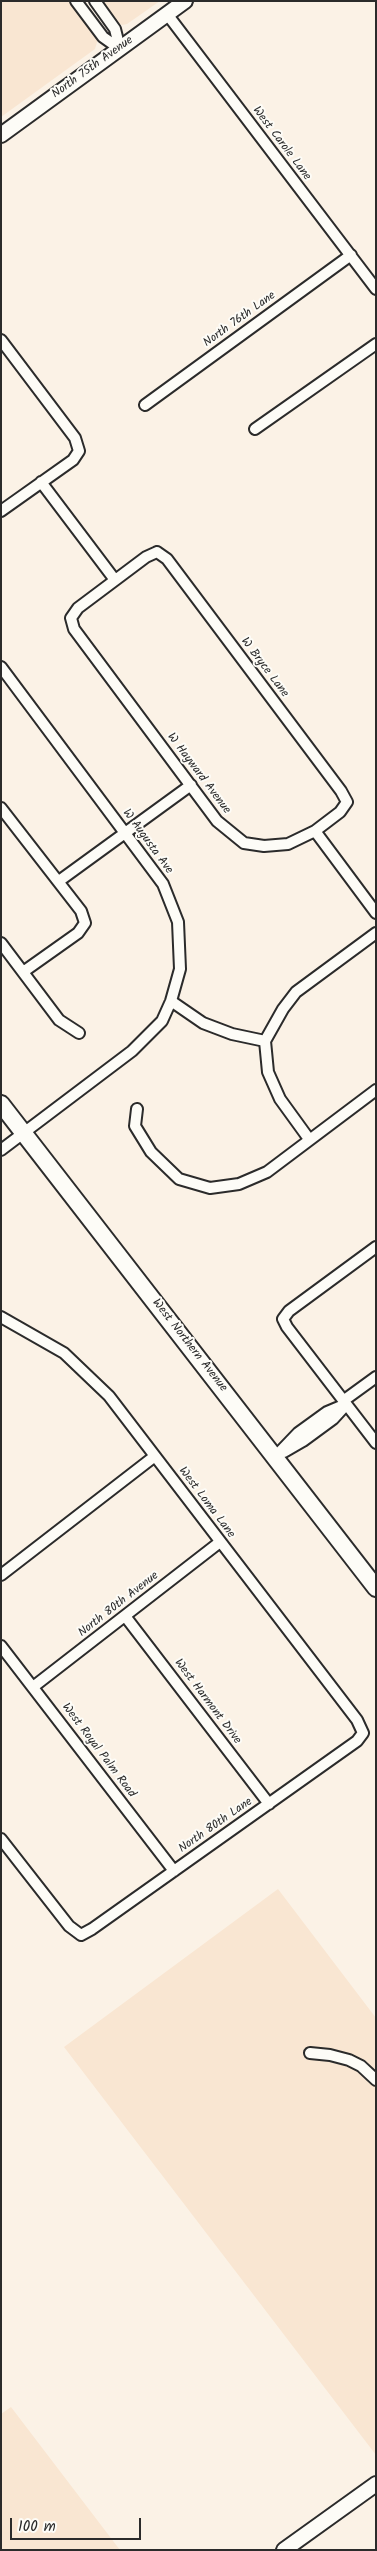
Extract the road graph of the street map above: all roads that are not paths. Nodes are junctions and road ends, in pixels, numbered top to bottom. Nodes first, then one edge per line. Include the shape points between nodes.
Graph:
1 (76, 1) edge
2 (95, 1) edge
3 (185, 1) edge
4 (167, 14) junction
5 (120, 49) junction
6 (1, 135) edge
7 (351, 256) junction
8 (376, 289) edge
9 (1, 340) edge
10 (376, 344) edge
11 (145, 405) dead end
12 (255, 429) dead end
13 (41, 482) junction
14 (1, 511) edge
15 (115, 580) junction
16 (1, 668) edge
17 (191, 784) junction
18 (347, 802) joint
19 (3, 813) edge
20 (316, 832) junction
21 (125, 833) junction
22 (59, 881) junction
23 (376, 913) edge
24 (376, 933) edge
25 (1, 943) edge
26 (23, 972) junction
27 (171, 1001) junction
28 (79, 1033) dead end
29 (265, 1041) junction
30 (376, 1090) edge
31 (1, 1104) edge
32 (137, 1109) dead end
33 (24, 1133) junction
34 (309, 1139) junction
35 (1, 1150) edge
36 (376, 1247) edge
37 (1, 1317) edge
38 (376, 1377) edge
39 (345, 1403) junction
40 (376, 1443) edge
41 (155, 1456) junction
42 (275, 1457) junction
43 (220, 1542) junction
44 (1, 1575) edge
45 (376, 1588) edge
46 (125, 1616) junction
47 (1, 1646) edge
48 (33, 1687) junction
49 (363, 1733) joint
50 (269, 1804) junction
51 (1, 1838) edge
52 (174, 1871) junction
53 (310, 2053) dead end
54 (376, 2080) edge
55 (376, 2484) edge
56 (284, 2550) edge

1 - 5 street via 103,37
2 - 5 street via 115,29
3 - 4 main road, North 75th Avenue
4 - 5 main road, North 75th Avenue
4 - 7 street, West Carole Lane
5 - 6 main road, North 75th Avenue
7 - 8 street, West Carole Lane
7 - 11 street, North 76th Lane
9 - 13 street via 75,438 79,451 74,460
10 - 12 street
13 - 14 street
13 - 15 street
15 - 17 street, W Hayward Avenue via 78,608 71,618 74,629
15 - 18 street, W Bryce Lane via 156,552 167,559
16 - 21 street, W Augusta Ave
17 - 20 street, W Hayward Avenue via 217,821 244,843 264,846 288,844
17 - 21 street
18 - 20 street, W Hayward Avenue
19 - 22 street
20 - 23 street
21 - 22 street
21 - 27 street, W Augusta Ave via 163,884 178,922 180,969
22 - 26 street via 82,911 85,923 78,933
24 - 29 street via 296,992
25 - 26 street
26 - 28 street via 59,1020
27 - 29 street via 203,1024
27 - 33 street, W Augusta Ave via 162,1021 132,1051
29 - 34 street via 268,1072 280,1099
30 - 34 street
31 - 33 main road, West Northern Avenue
32 - 34 street via 135,1126 151,1152 179,1179 210,1188 239,1184 267,1172
33 - 35 street, W Augusta Ave
33 - 42 main road, West Northern Avenue
36 - 39 street via 283,1318 287,1328
37 - 41 street, West Loma Lane via 64,1353 88,1373
38 - 39 street
39 - 40 street
39 - 42 street via 303,1441
41 - 43 street, West Loma Lane
41 - 44 street
42 - 45 main road, West Northern Avenue
43 - 46 street, North 80th Avenue
43 - 49 street, West Loma Lane via 357,1720
46 - 48 street, North 80th Avenue
46 - 50 street, West Harmont Drive
47 - 48 street, West Royal Palm Road
48 - 52 street, West Royal Palm Road
49 - 50 street, North 80th Lane via 357,1742
50 - 52 street, North 80th Lane
51 - 52 street, North 80th Lane via 69,1926 80,1935
53 - 54 street via 348,2060 362,2066
55 - 56 main road

